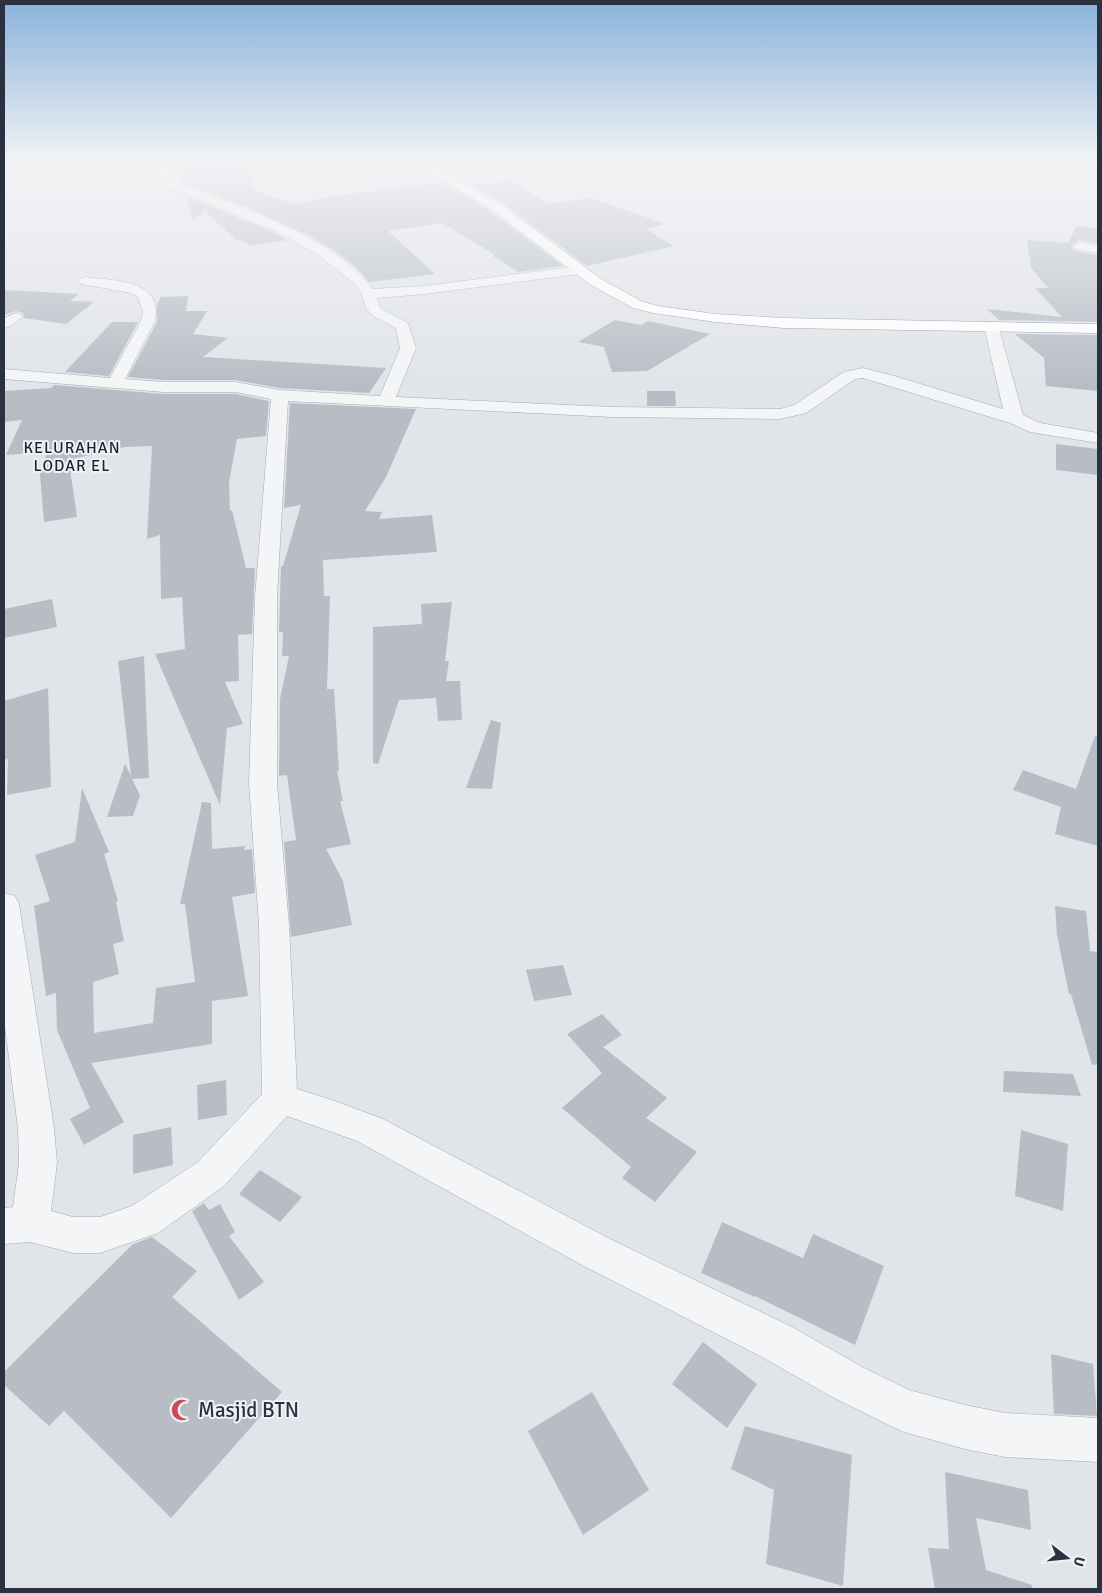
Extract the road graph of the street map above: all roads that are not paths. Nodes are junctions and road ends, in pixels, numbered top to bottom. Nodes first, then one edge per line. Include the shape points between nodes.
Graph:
1 (293, 235) edge
2 (533, 235) edge
3 (1079, 246) dead end
4 (1098, 249) edge
5 (579, 270) junction
6 (86, 281) dead end
7 (369, 294) junction
8 (993, 328) junction
9 (1098, 329) edge
10 (4, 374) edge
11 (114, 383) junction
12 (280, 395) junction
13 (386, 402) junction
14 (1016, 419) junction
15 (1098, 438) edge
16 (4, 904) edge
17 (280, 1100) junction
18 (17, 1225) edge
19 (1098, 1440) edge

1 - 7 street via 320,250 359,280
2 - 5 highway
3 - 4 street
5 - 7 street
5 - 8 highway via 638,305 683,314 784,323
6 - 11 street via 134,288 145,295 150,312
7 - 13 street via 378,313 403,326 408,348
8 - 9 highway
8 - 14 street via 1008,402
10 - 11 street
11 - 12 street via 234,387
12 - 13 street
12 - 17 street via 266,597 262,783 274,926
13 - 14 street via 612,412 780,414 800,409 850,375 863,374
14 - 15 street via 1036,428
16 - 18 street via 36,1128 38,1163
17 - 18 street via 211,1174 144,1220 100,1235 73,1235
17 - 19 street via 332,1114 370,1130 596,1252 777,1342 904,1410 1005,1435

